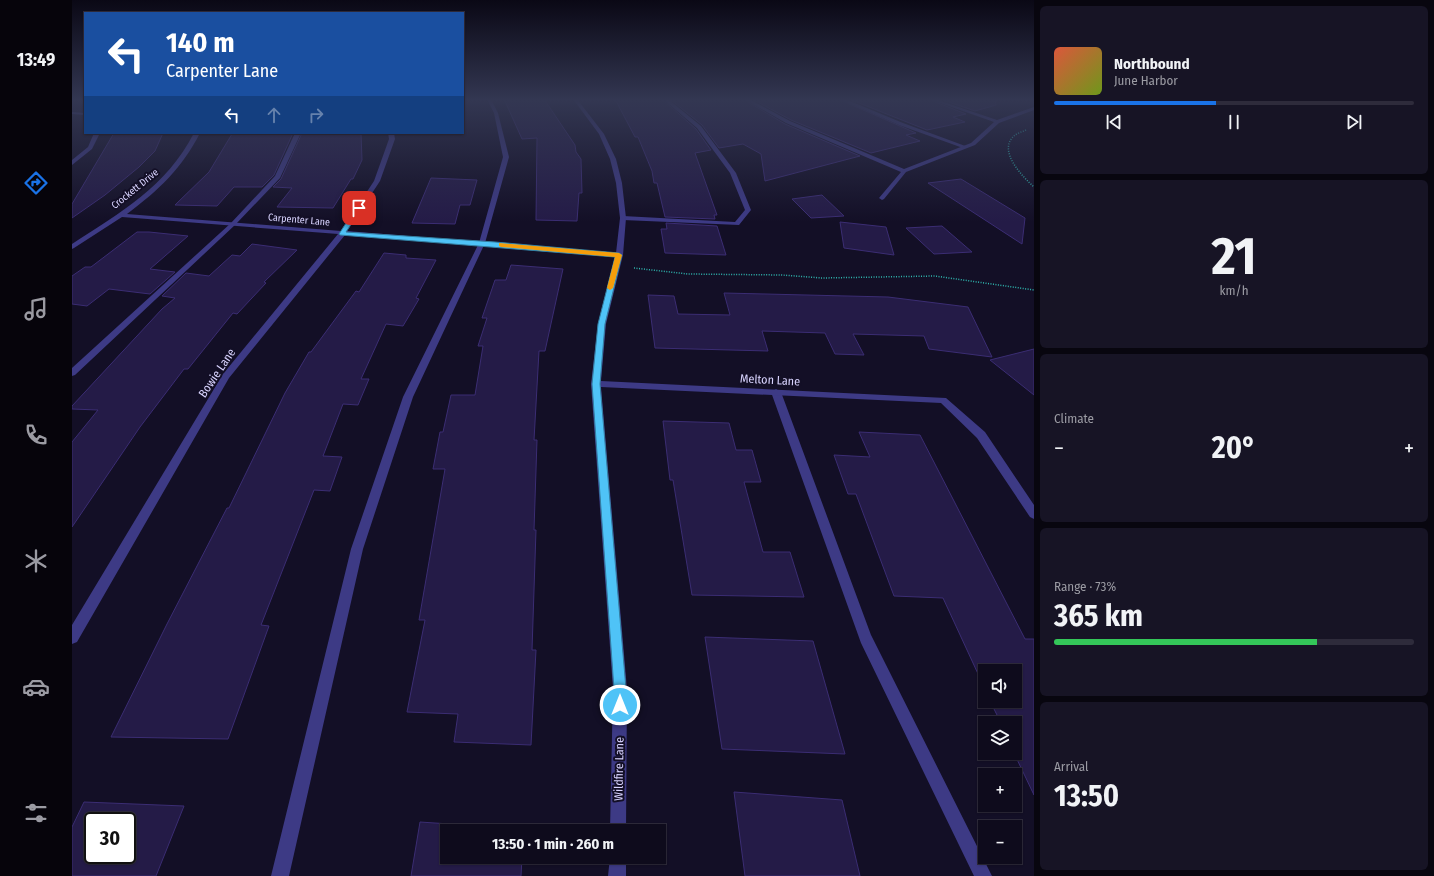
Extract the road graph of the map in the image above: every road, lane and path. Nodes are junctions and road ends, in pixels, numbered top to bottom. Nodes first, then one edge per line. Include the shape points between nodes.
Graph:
1 (94, 140) edge
2 (194, 140) edge
3 (296, 140) edge
4 (392, 140) edge
5 (502, 140) edge
6 (604, 140) edge
7 (708, 140) edge
8 (830, 140) edge
9 (945, 140) edge
10 (977, 140) edge
11 (1012, 140) edge
12 (965, 147) junction
13 (72, 163) edge
14 (904, 171) junction
15 (1034, 187) edge
16 (882, 198) dead end
17 (121, 214) junction
18 (623, 218) junction
19 (233, 224) junction
20 (342, 234) junction
21 (482, 243) junction
22 (72, 247) edge
23 (619, 255) junction
24 (615, 266) junction
25 (1034, 290) edge
26 (72, 373) edge
27 (596, 384) junction
28 (776, 392) junction
29 (1034, 514) edge
30 (72, 637) edge
31 (618, 824) edge
32 (618, 864) edge
33 (280, 876) edge
34 (618, 876) edge
35 (983, 876) edge

1 - 13 street via 90,148
2 - 17 street, Crockett Drive via 163,182
3 - 19 street via 278,177
4 - 20 street, Bowie Lane via 377,181
5 - 21 street via 506,157
6 - 18 street, Wildfire Lane via 613,159 619,183
7 - 18 street via 733,173 748,210 737,224
8 - 14 street
9 - 12 street
10 - 12 street
11 - 15 path via 1008,154 1023,178
12 - 14 street
14 - 16 street
17 - 19 street, Carpenter Lane
17 - 22 street, Crockett Drive
18 - 23 street, Wildfire Lane
19 - 20 street, Carpenter Lane
19 - 26 street
20 - 21 street, Carpenter Lane
20 - 30 street, Bowie Lane via 226,376
21 - 23 street, Carpenter Lane
21 - 33 street via 408,397 357,549
23 - 24 street, Wildfire Lane
24 - 25 path via 688,274 822,278 935,276
24 - 27 street, Wildfire Lane via 602,324
27 - 28 street, Melton Lane
27 - 31 street, Wildfire Lane via 620,689
28 - 29 street, Melton Lane via 943,400 981,435
28 - 35 street via 866,638
32 - 34 street

